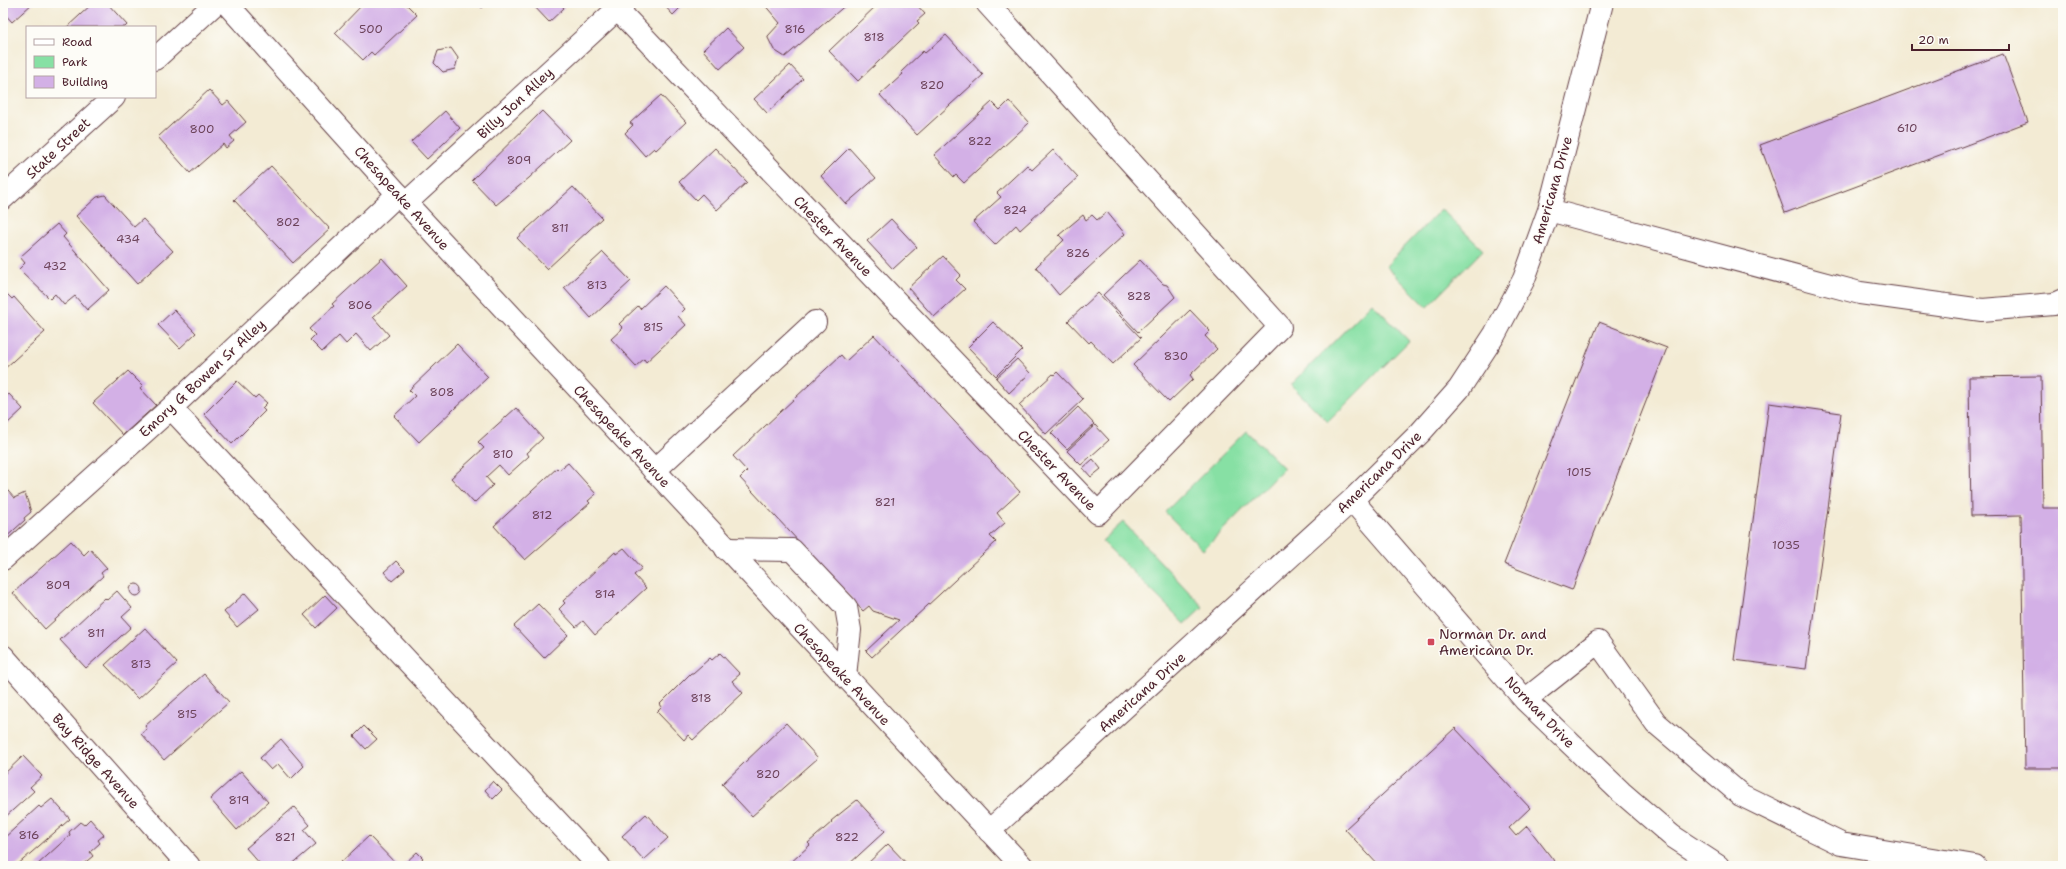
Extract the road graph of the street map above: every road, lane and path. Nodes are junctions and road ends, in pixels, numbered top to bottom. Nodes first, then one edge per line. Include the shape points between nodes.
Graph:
1 (216, 3) edge
2 (226, 3) edge
3 (987, 3) edge
4 (1602, 3) edge
5 (621, 6) edge
6 (156, 58) edge
7 (113, 98) edge
8 (3, 198) edge
9 (402, 199) junction
10 (1549, 210) junction
11 (2063, 300) edge
12 (815, 322) dead end
13 (171, 408) junction
14 (654, 471) junction
15 (1352, 500) junction
16 (726, 549) junction
17 (3, 559) edge
18 (3, 656) edge
19 (845, 676) junction
20 (1525, 700) junction
21 (989, 831) junction
22 (190, 866) edge
23 (599, 866) edge
24 (1022, 866) edge
25 (1718, 866) edge
26 (1975, 866) edge

1 - 6 street
2 - 9 street, Chesapeake Avenue
3 - 5 street, Chester Avenue via 1280,327 1098,513
4 - 10 street, Americana Drive
5 - 9 street, Billy Jon Alley
7 - 8 street, State Street
9 - 13 street, Emory G Bowen Sr Alley
9 - 14 street, Chesapeake Avenue
10 - 11 street via 1860,293 1982,310 2054,304
10 - 15 street, Americana Drive via 1524,279 1494,334 1459,389 1420,433
12 - 14 street
13 - 17 street, Emory G Bowen Sr Alley
13 - 23 street
14 - 16 street, Chesapeake Avenue
15 - 20 street, Norman Drive
15 - 21 street, Americana Drive
16 - 19 street, Chesapeake Avenue
16 - 19 street via 792,550 846,607 850,630
18 - 22 street, Bay Ridge Avenue
19 - 21 street, Chesapeake Avenue
20 - 25 street, Norman Drive via 1621,792 1672,836
20 - 26 street via 1598,642 1656,723 1741,795 1841,844
21 - 24 street, Chesapeake Avenue

